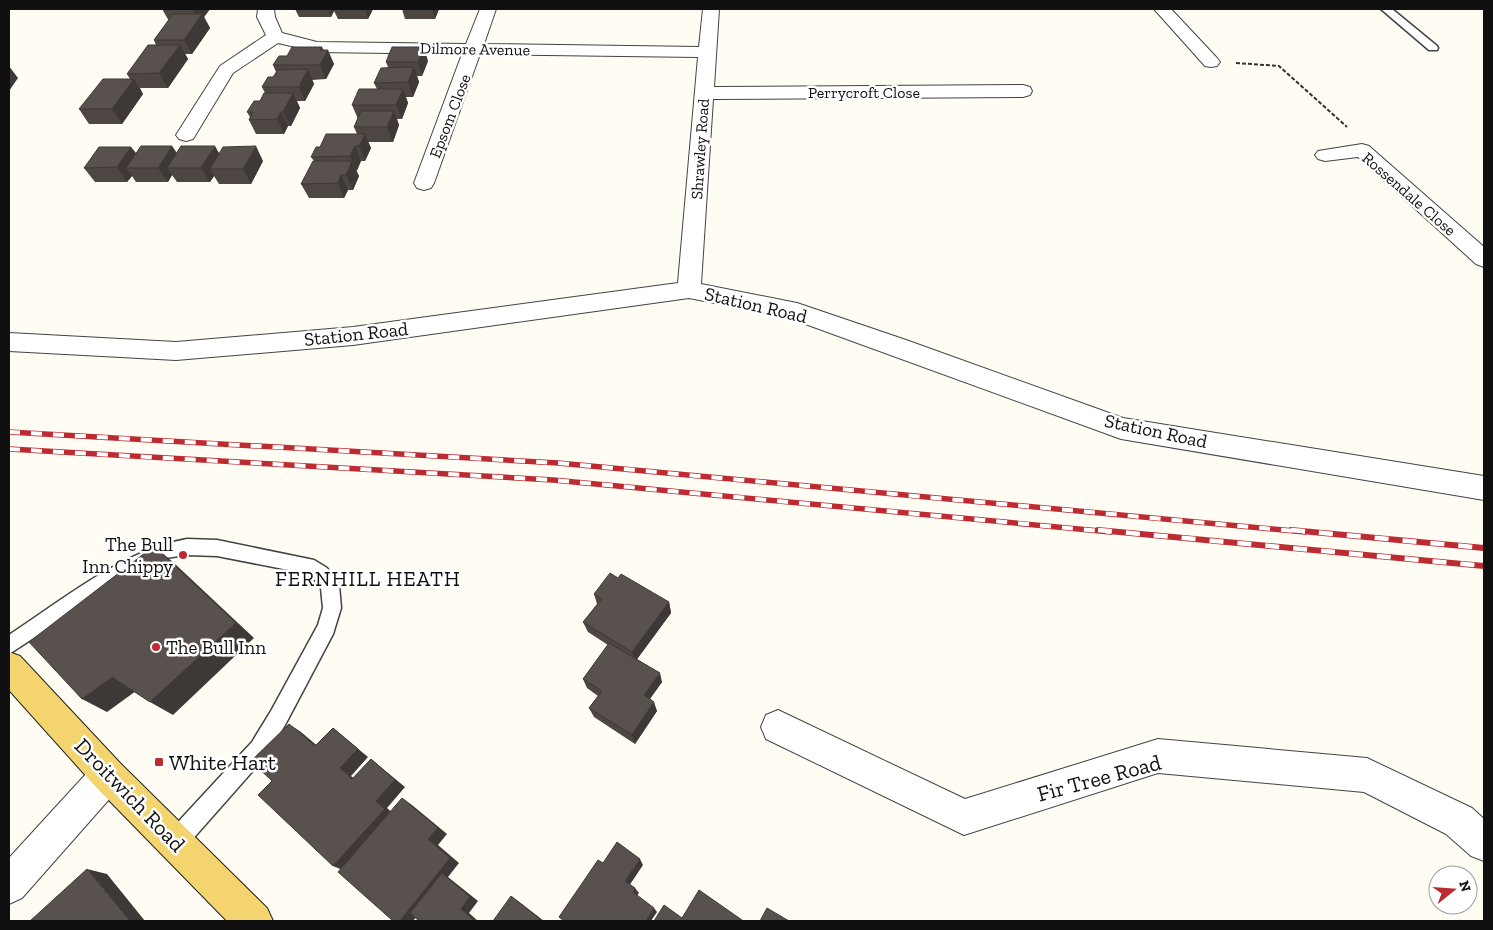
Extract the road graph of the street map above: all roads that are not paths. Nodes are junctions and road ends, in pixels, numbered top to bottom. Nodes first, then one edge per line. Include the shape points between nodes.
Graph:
1 (266, 9) edge
2 (488, 9) edge
3 (711, 9) edge
4 (1162, 9) edge
5 (1386, 9) edge
6 (275, 37) junction
7 (1221, 43) dead end
8 (1196, 47) junction
9 (1433, 48) dead end
10 (475, 49) junction
11 (707, 52) junction
12 (1210, 62) road end
13 (1023, 92) dead end
14 (704, 93) junction
15 (186, 136) dead end
16 (1325, 155) dead end
17 (424, 183) dead end
18 (1484, 259) edge
19 (689, 290) junction
20 (9, 342) edge
21 (1484, 488) edge
22 (9, 645) edge
23 (9, 667) edge
24 (778, 727) dead end
25 (108, 775) junction
26 (175, 842) junction
27 (1484, 843) edge
28 (9, 885) edge
29 (254, 921) edge

1 - 6 street
2 - 10 street, Epsom Close
3 - 11 street, Shrawley Road
4 - 8 street
5 - 9 lane
6 - 10 street, Dilmore Avenue via 317,47
6 - 15 street via 226,70
7 - 8 street
8 - 12 street
10 - 11 street, Dilmore Avenue
10 - 17 street, Epsom Close
11 - 14 street, Shrawley Road
13 - 14 street, Perrycroft Close
14 - 19 street, Shrawley Road
16 - 18 street, Rossendale Close via 1362,150
19 - 20 street, Station Road via 353,336 176,351
19 - 21 street, Station Road via 790,309 1121,428
22 - 26 lane via 132,564 164,551 187,547 217,548 308,566 321,574 330,585 332,608 308,663 259,749
23 - 25 main road, Droitwich Road
24 - 27 street, Fir Tree Road via 964,817 1158,756 1367,775 1460,821
25 - 26 main road, Droitwich Road
25 - 28 street
26 - 29 main road, Droitwich Road

